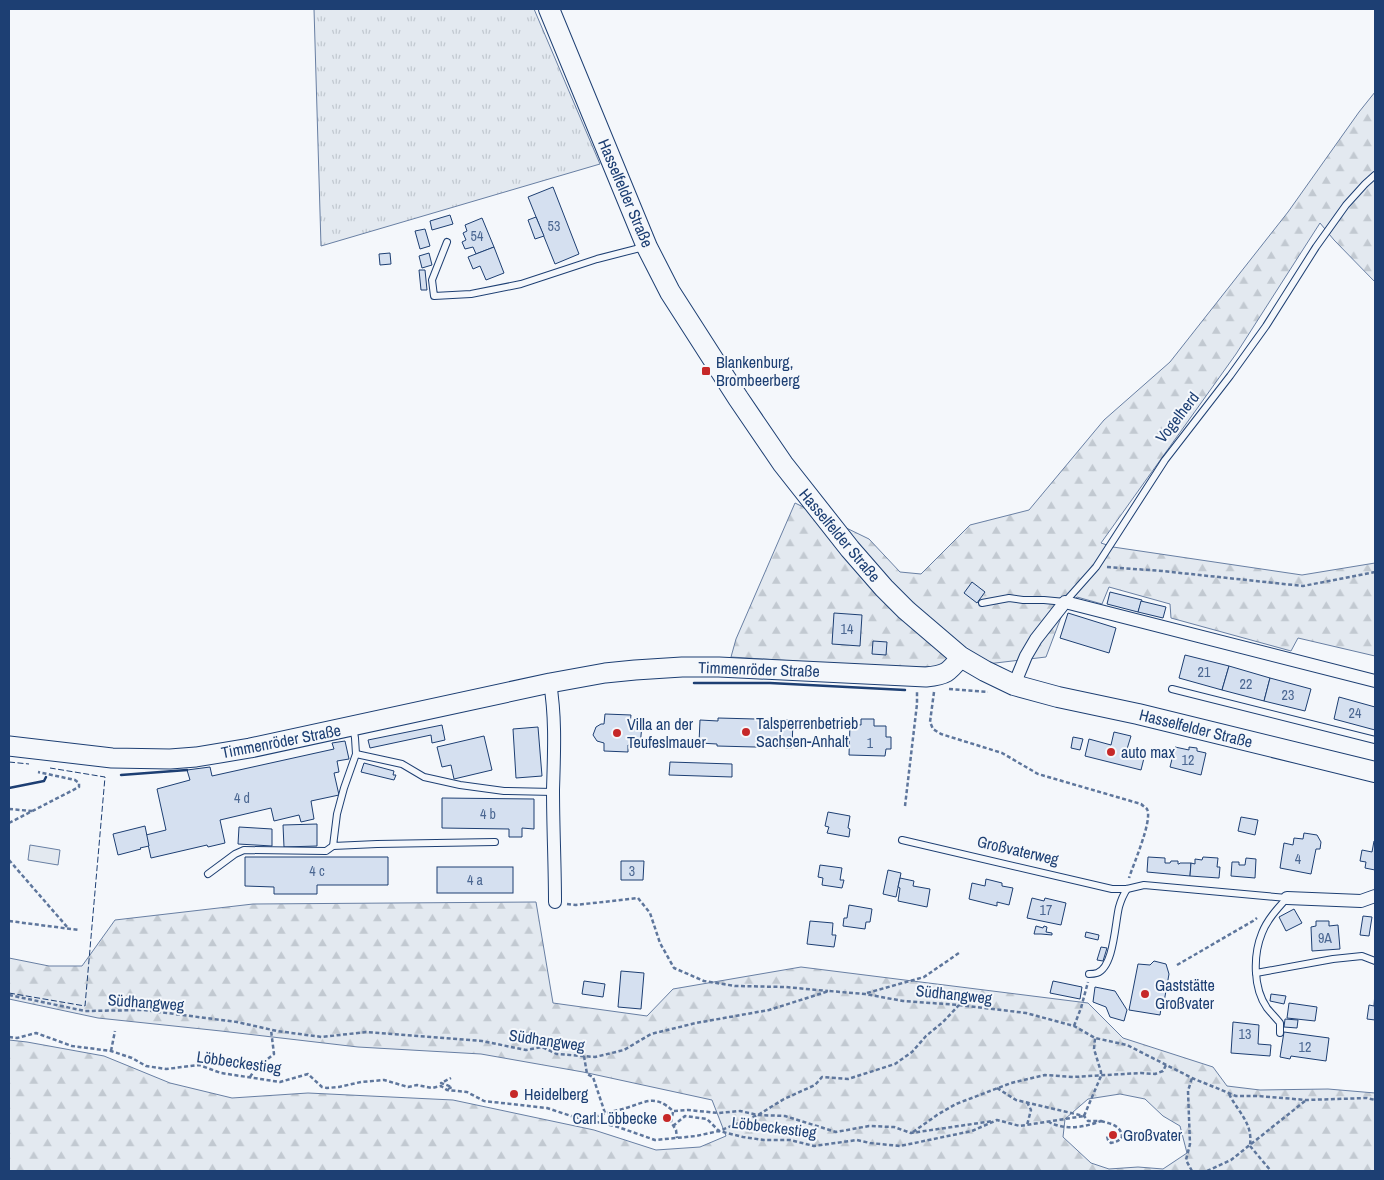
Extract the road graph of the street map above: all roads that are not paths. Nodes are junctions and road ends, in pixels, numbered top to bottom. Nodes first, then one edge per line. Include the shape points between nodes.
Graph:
1 (549, 9) edge
2 (1375, 175) edge
3 (446, 242) dead end
4 (648, 247) junction
5 (1065, 602) junction
6 (982, 603) dead end
7 (961, 657) junction
8 (1375, 681) edge
9 (550, 683) junction
10 (1014, 685) junction
11 (1172, 688) dead end
12 (352, 726) junction
13 (1375, 740) edge
14 (9, 746) edge
15 (356, 754) junction
16 (1375, 772) edge
17 (553, 792) junction
18 (902, 840) dead end
19 (495, 842) dead end
20 (333, 846) junction
21 (208, 874) dead end
22 (1127, 889) junction
23 (1375, 896) edge
24 (1287, 898) junction
25 (555, 902) road end
26 (1375, 961) edge
27 (1256, 973) junction
28 (1089, 974) road end
29 (1280, 1032) dead end

1 - 4 main road, Hasselfelder Straße
2 - 5 lane, Vogelherd via 1346,205 1261,333 1165,460 1096,567
3 - 4 lane via 432,280 434,296 471,294 521,284 597,259
4 - 7 main road, Hasselfelder Straße via 685,316 799,485 884,588
5 - 6 lane via 1009,598
5 - 8 street
5 - 10 street, Vogelherd via 1036,639
7 - 9 main road, Timmenröder Straße via 950,670 934,676 682,667 605,673
7 - 10 main road, Hasselfelder Straße
9 - 12 main road, Timmenröder Straße
9 - 17 street via 554,728
10 - 16 main road, Hasselfelder Straße
11 - 13 lane
12 - 14 main road, Timmenröder Straße via 250,748 170,759 112,758
12 - 15 lane
15 - 17 lane via 402,764 424,777 460,785 504,791
15 - 20 lane via 337,814
17 - 25 street
18 - 22 lane, Großvaterweg via 1112,889
19 - 20 lane
20 - 21 lane via 326,851 244,850
22 - 24 lane, Großvaterweg via 1144,885
22 - 28 lane via 1119,907 1108,961 1102,970
23 - 24 street, Großvaterweg via 1361,901
24 - 27 lane via 1262,932 1256,952
26 - 27 lane via 1362,956
27 - 29 lane via 1259,992 1266,1008 1280,1022

